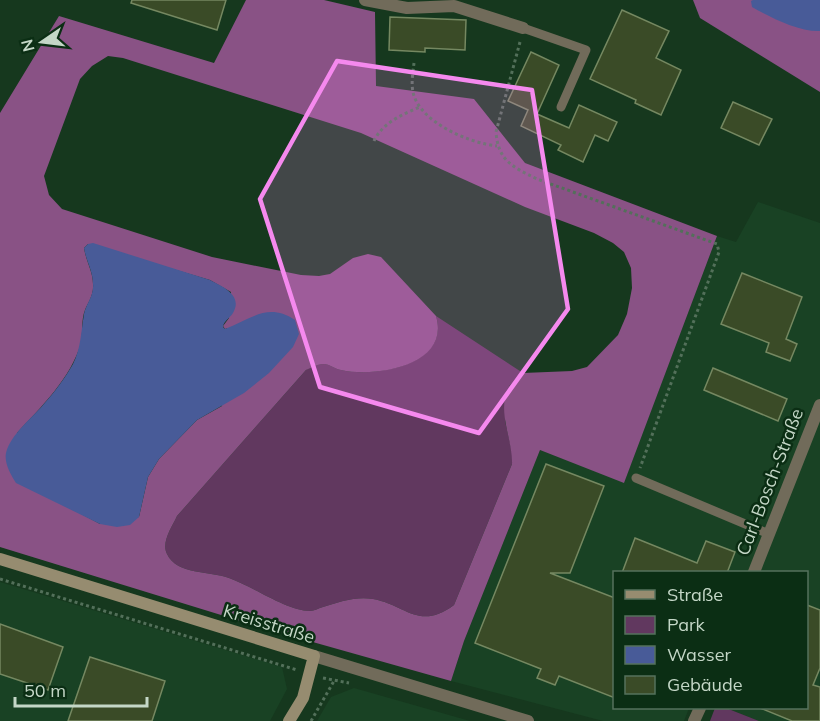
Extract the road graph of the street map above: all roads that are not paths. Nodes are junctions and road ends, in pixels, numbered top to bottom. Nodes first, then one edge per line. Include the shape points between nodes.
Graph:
1 (365, 0) edge
2 (524, 28) joint
3 (561, 107) dead end
4 (820, 405) edge
5 (636, 478) road end
6 (770, 534) junction
7 (0, 559) edge
8 (755, 571) edge
9 (314, 656) junction
10 (289, 721) edge
11 (528, 721) edge

1 - 2 street via 406,8 454,6
2 - 3 lane via 586,50
4 - 6 street, Carl-Bosch-Straße
5 - 6 lane
6 - 8 street, Carl-Bosch-Straße
7 - 9 street, Kreisstraße
9 - 10 street via 303,698
9 - 11 street, Kreisstraße

